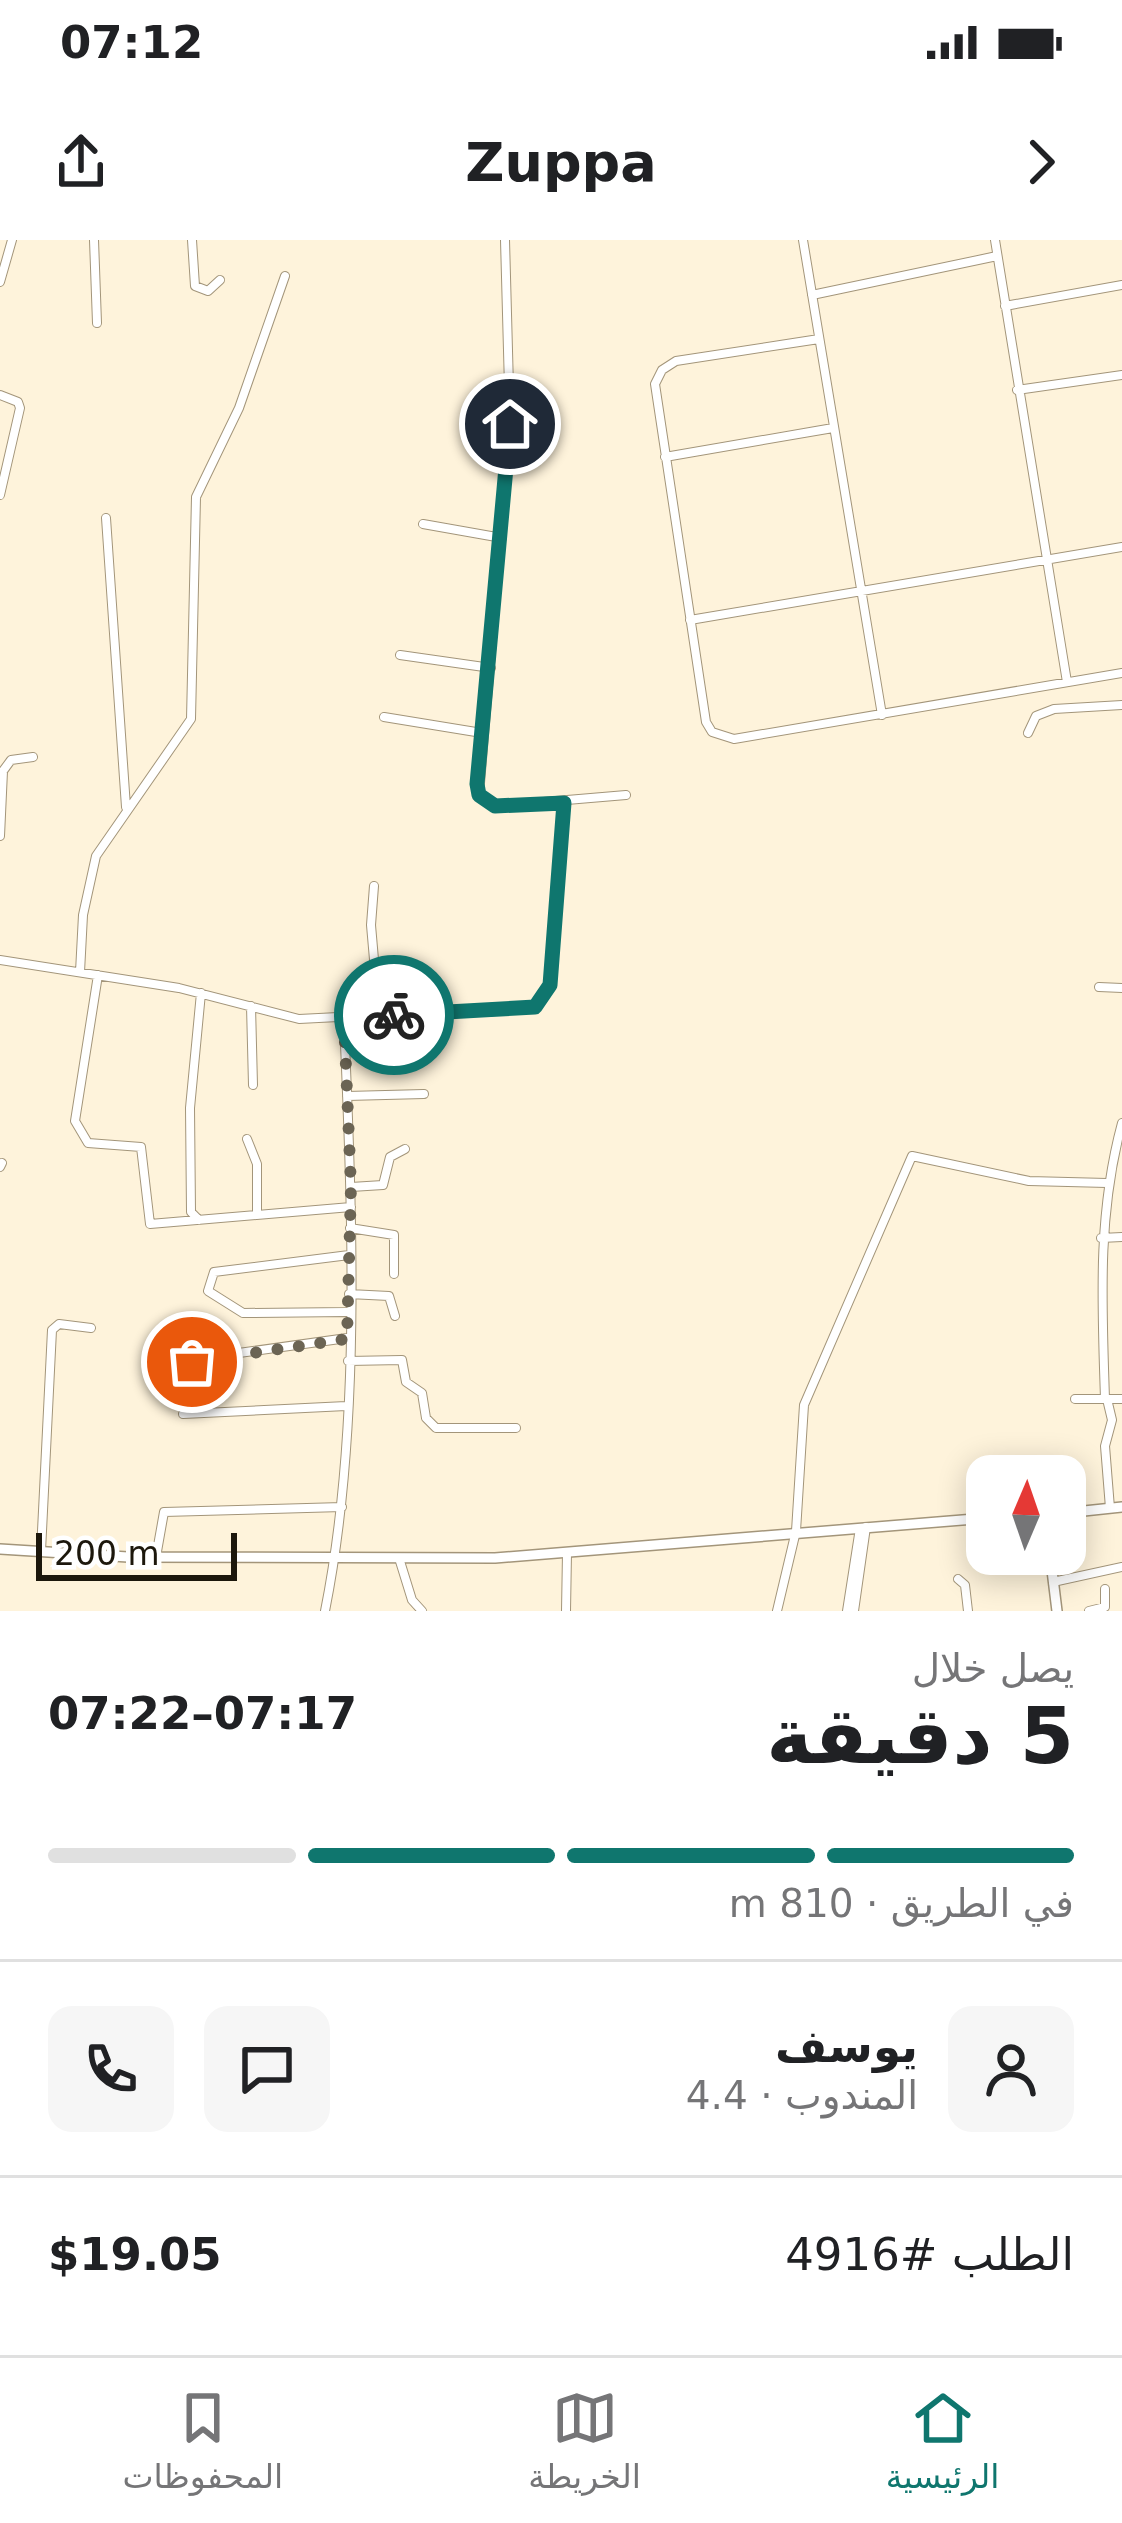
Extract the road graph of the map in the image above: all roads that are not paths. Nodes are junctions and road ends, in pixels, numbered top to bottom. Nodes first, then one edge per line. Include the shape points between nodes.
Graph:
1 (12, 240) edge
2 (94, 240) edge
3 (192, 240) edge
4 (505, 240) edge
5 (802, 240) edge
6 (995, 240) edge
7 (997, 256) junction
8 (285, 276) dead end
9 (220, 280) dead end
10 (0, 282) edge
11 (1122, 285) edge
12 (812, 295) junction
13 (1005, 306) junction
14 (97, 323) dead end
15 (819, 338) junction
16 (1122, 375) edge
17 (1017, 390) junction
18 (0, 395) edge
19 (832, 428) junction
20 (665, 457) junction
21 (0, 495) edge
22 (106, 518) dead end
23 (423, 524) dead end
24 (502, 538) junction
25 (1122, 547) edge
26 (1045, 561) junction
27 (859, 592) junction
28 (690, 620) junction
29 (400, 655) dead end
30 (491, 668) junction
31 (1122, 673) edge
32 (1066, 682) junction
33 (1122, 705) edge
34 (882, 715) junction
35 (383, 717) dead end
36 (482, 733) junction
37 (1028, 733) dead end
38 (32, 758) dead end
39 (626, 795) dead end
40 (564, 803) junction
41 (127, 807) junction
42 (0, 836) edge
43 (374, 886) dead end
44 (0, 959) edge
45 (80, 972) junction
46 (98, 975) junction
47 (1099, 987) dead end
48 (1122, 988) edge
49 (201, 993) junction
50 (251, 1006) junction
51 (379, 1017) junction
52 (344, 1020) junction
53 (253, 1085) dead end
54 (424, 1094) dead end
55 (347, 1096) junction
56 (1122, 1123) edge
57 (247, 1139) dead end
58 (405, 1149) dead end
59 (1107, 1183) junction
60 (351, 1186) junction
61 (351, 1208) junction
62 (257, 1215) junction
63 (200, 1220) junction
64 (350, 1228) junction
65 (1122, 1237) edge
66 (1101, 1238) junction
67 (349, 1255) junction
68 (394, 1274) dead end
69 (349, 1294) junction
70 (347, 1312) junction
71 (395, 1316) dead end
72 (92, 1328) dead end
73 (347, 1339) junction
74 (347, 1361) junction
75 (174, 1371) dead end
76 (1075, 1399) dead end
77 (1106, 1399) junction
78 (1122, 1399) edge
79 (346, 1406) junction
80 (183, 1414) dead end
81 (516, 1428) dead end
82 (342, 1507) junction
83 (1116, 1508) edge
84 (1086, 1511) edge
85 (966, 1519) edge
86 (863, 1526) junction
87 (796, 1531) junction
88 (0, 1549) edge
89 (41, 1551) junction
90 (567, 1552) junction
91 (336, 1555) junction
92 (157, 1557) junction
93 (399, 1558) junction
94 (1122, 1567) edge
95 (1052, 1575) edge
96 (958, 1580) dead end
97 (1053, 1582) junction
98 (1105, 1589) dead end
99 (325, 1611) edge
100 (422, 1611) edge
101 (566, 1611) edge
102 (777, 1611) edge
103 (850, 1611) edge
104 (968, 1611) edge
105 (1057, 1611) edge
106 (1089, 1611) edge

1 - 10 street
2 - 14 street
3 - 9 street via 195,286 208,291
4 - 24 street via 510,424
5 - 12 street
6 - 7 street
7 - 12 street
7 - 13 street
8 - 41 street via 239,408 196,497 191,719
11 - 13 street
12 - 15 street
13 - 17 street
15 - 19 street
15 - 20 street via 668,365 655,384
16 - 17 street
17 - 26 street
18 - 21 street via 20,408
19 - 20 street
19 - 27 street
20 - 28 street
22 - 41 street
23 - 24 street
24 - 30 street
25 - 26 street
26 - 27 street
26 - 32 street
27 - 28 street
27 - 34 street
28 - 34 street via 706,722 717,736
29 - 30 street
30 - 36 street
31 - 32 street
32 - 34 street
33 - 37 street via 1054,709 1036,716
35 - 36 street
36 - 40 street via 477,784 485,802
38 - 42 street via 11,760 3,771
39 - 40 street
40 - 51 street via 545,999 519,1010
41 - 45 street via 91,871
43 - 51 street
44 - 45 street
45 - 46 street
46 - 49 street
46 - 63 street via 77,1128 88,1143 142,1147 150,1224
47 - 48 street
49 - 50 street
49 - 63 street via 190,1108 191,1212
50 - 52 street
50 - 53 street
51 - 52 street
52 - 55 street
54 - 55 street
55 - 60 street
56 - 59 street
57 - 62 street via 257,1164
58 - 60 street via 390,1157 382,1186
59 - 66 street
59 - 87 street via 1029,1181 912,1156 804,1405
60 - 61 street
61 - 62 street
61 - 64 street
62 - 63 street
64 - 67 street
64 - 68 street via 394,1234
65 - 66 street
66 - 77 street
67 - 69 street
67 - 70 street via 208,1278 211,1297 236,1311
69 - 70 street
69 - 71 street via 388,1296
70 - 73 street
72 - 89 street via 52,1330
73 - 74 street
73 - 75 street via 203,1358
74 - 79 street
74 - 81 street via 402,1360 406,1382 422,1393 436,1428
76 - 77 street
77 - 78 street
77 - 83 street
79 - 80 street
79 - 82 street
82 - 91 street
82 - 92 street via 164,1512
83 - 84 street
85 - 86 street
86 - 87 street
86 - 103 street
87 - 90 street
87 - 102 street
88 - 89 street
89 - 92 street
90 - 93 street
90 - 101 street
91 - 92 street
91 - 93 street
91 - 99 street
93 - 100 street
94 - 97 street
95 - 97 street
96 - 104 street
97 - 105 street
98 - 106 street via 1105,1607

